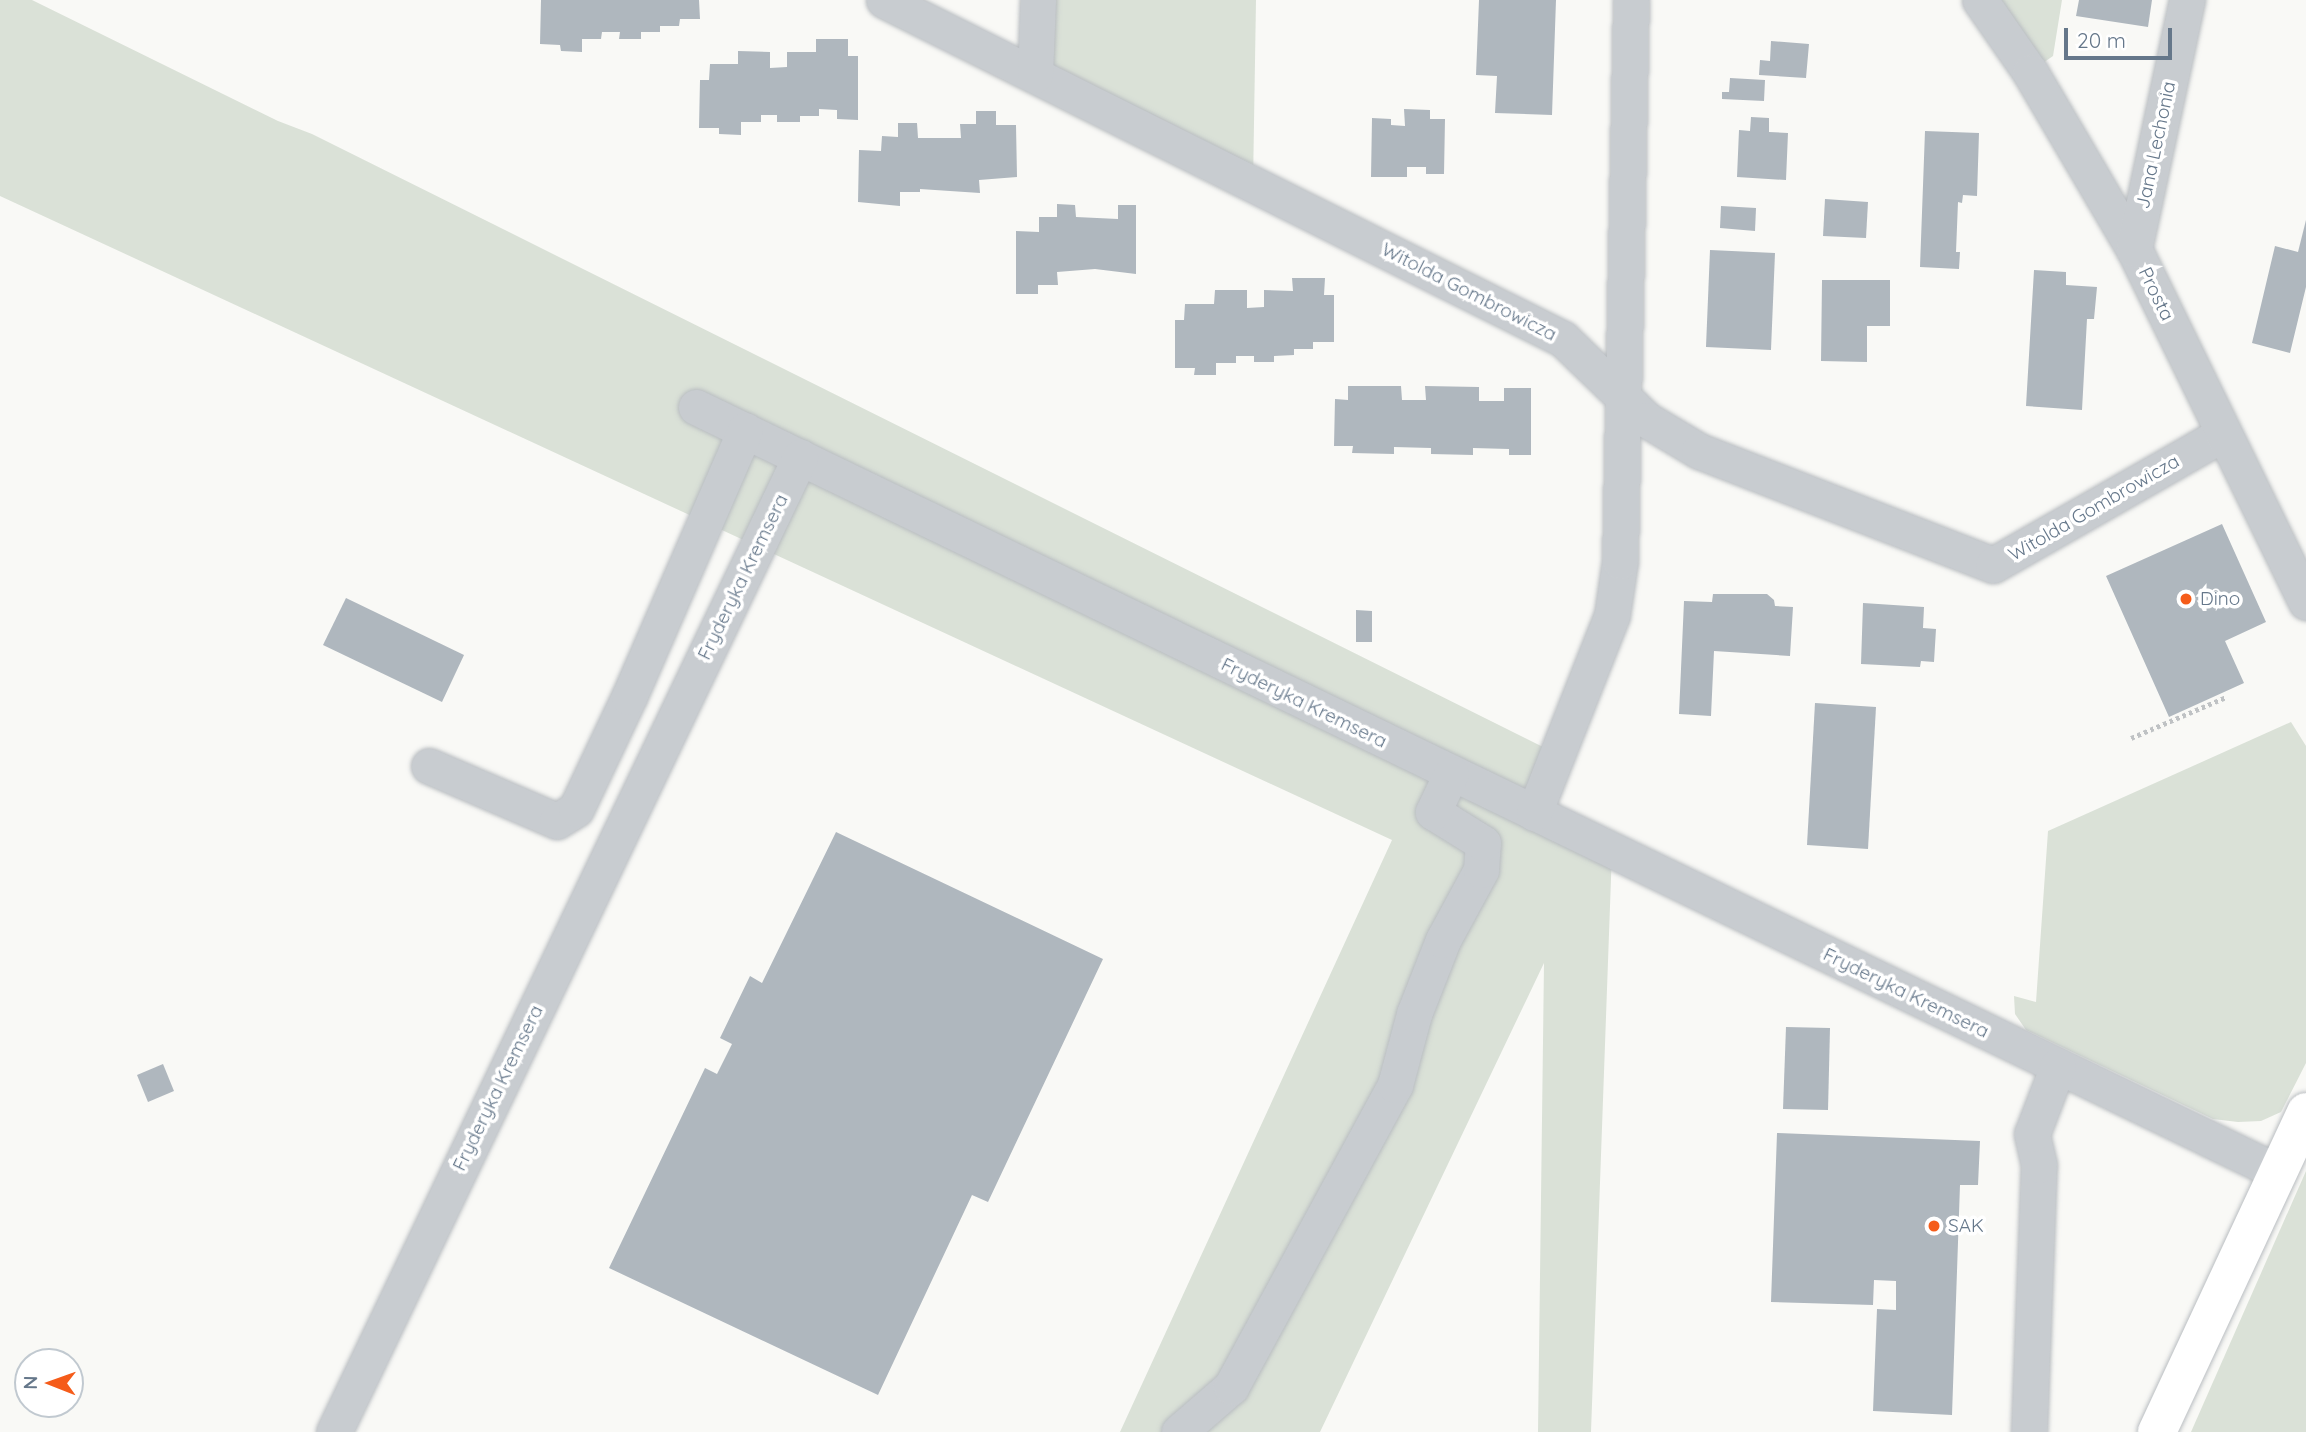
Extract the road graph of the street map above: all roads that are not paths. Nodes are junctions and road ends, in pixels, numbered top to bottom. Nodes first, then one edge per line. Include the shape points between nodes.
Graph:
1 (884, 0) edge
2 (1038, 0) edge
3 (1631, 0) edge
4 (1980, 0) edge
5 (2187, 0) edge
6 (1035, 75) junction
7 (2134, 248) junction
8 (1625, 399) junction
9 (696, 407) dead end
10 (745, 430) junction
11 (2223, 434) junction
12 (800, 457) junction
13 (2306, 602) edge
14 (429, 766) dead end
15 (1451, 774) junction
16 (1534, 813) junction
17 (2058, 1066) junction
18 (2306, 1112) edge
19 (2278, 1172) junction
20 (334, 1432) edge
21 (1180, 1432) edge
22 (2029, 1432) edge
23 (2157, 1432) edge

1 - 6 street, Witolda Gombrowicza
2 - 6 street
3 - 8 street
4 - 7 street, Prosta via 2031,72
5 - 7 street, Jana Lechonia
6 - 8 street, Witolda Gombrowicza via 1563,339
7 - 11 street, Prosta
8 - 11 street, Witolda Gombrowicza via 1647,420 1699,451 1993,565
8 - 16 street via 1620,561 1612,615
9 - 10 street
10 - 12 street
10 - 14 street via 576,809 557,821
11 - 13 street, Prosta
12 - 15 street, Fryderyka Kremsera
12 - 20 street, Fryderyka Kremsera
15 - 16 street, Fryderyka Kremsera
15 - 21 street via 1433,812 1483,843 1481,870 1438,952 1414,1014 1395,1085 1230,1387
16 - 17 street, Fryderyka Kremsera
17 - 19 street, Fryderyka Kremsera
17 - 22 street via 2032,1134 2039,1165
18 - 19 main road
19 - 23 main road

